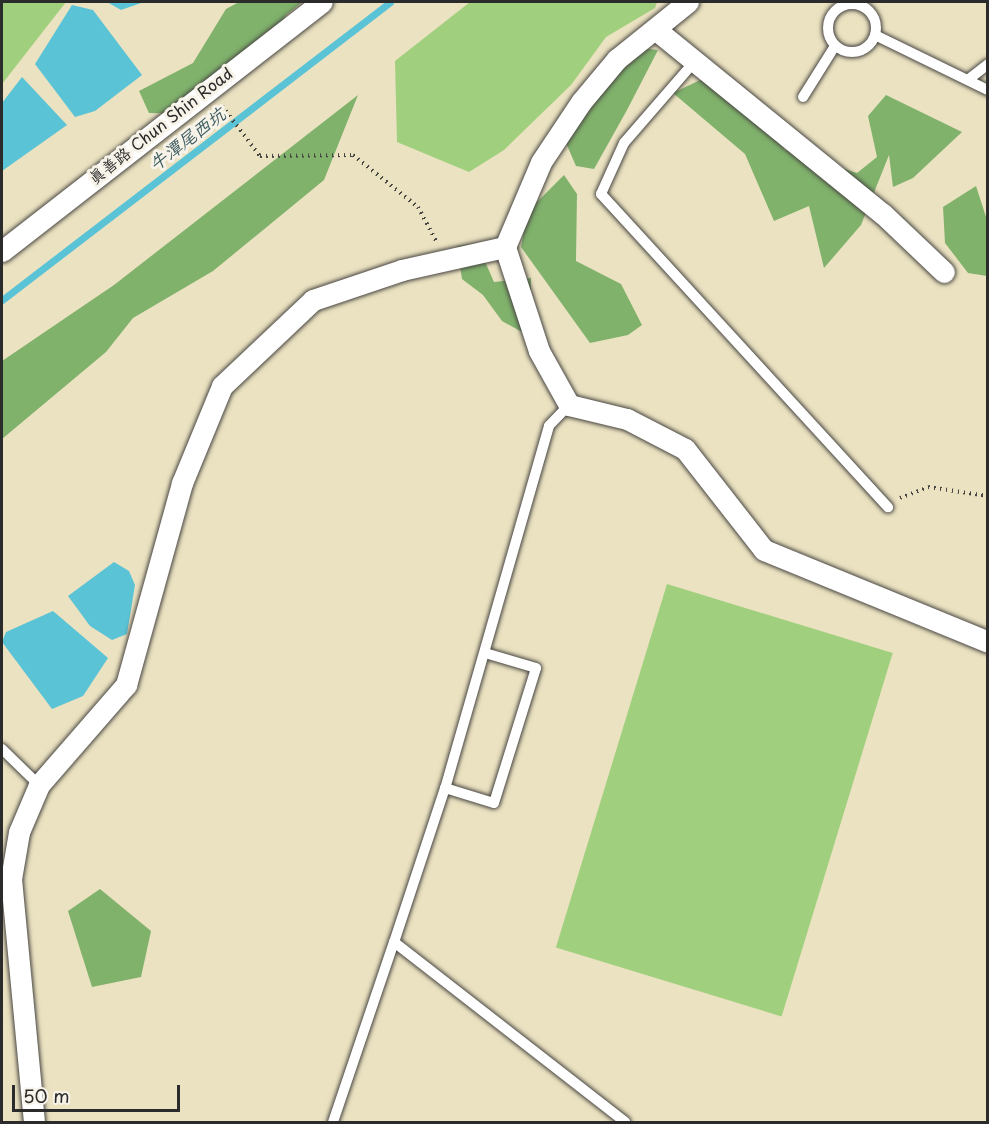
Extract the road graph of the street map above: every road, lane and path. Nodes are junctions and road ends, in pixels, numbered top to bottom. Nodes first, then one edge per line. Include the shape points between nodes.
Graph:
1 (322, 2) edge
2 (688, 2) edge
3 (833, 5) edge
4 (655, 29) junction
5 (875, 35) junction
6 (835, 46) junction
7 (695, 61) junction
8 (987, 64) edge
9 (969, 79) junction
10 (987, 90) edge
11 (803, 97) dead end
12 (218, 101) dead end
13 (505, 247) junction
14 (2, 251) edge
15 (447, 260) junction
16 (944, 272) dead end
17 (569, 405) junction
18 (987, 496) edge
19 (886, 506) joint
20 (987, 642) edge
21 (485, 653) junction
22 (2, 748) edge
23 (39, 785) junction
24 (445, 788) junction
25 (394, 942) junction
26 (34, 1122) edge
27 (333, 1122) edge
28 (625, 1122) edge

1 - 14 street, 真善路 Chun Shin Road
2 - 4 street
3 - 5 lane via 850,3 865,7 874,19
3 - 6 lane via 827,23
4 - 7 street
4 - 13 street via 617,59 557,135
5 - 6 lane via 859,51
5 - 9 lane
6 - 11 lane
7 - 16 street via 883,214
7 - 19 lane via 624,143 602,194
8 - 9 lane
9 - 10 lane
12 - 15 path via 260,156 353,155 418,207
13 - 15 street
13 - 17 street via 539,351
15 - 23 street via 313,300 222,386 182,483 126,686
17 - 20 street via 627,419 685,449 764,550
17 - 21 lane via 549,426
18 - 19 path via 928,487
21 - 24 lane
21 - 24 lane via 536,668 494,803
22 - 23 lane
23 - 26 street via 19,832 11,879
24 - 25 lane
25 - 27 lane
25 - 28 lane

